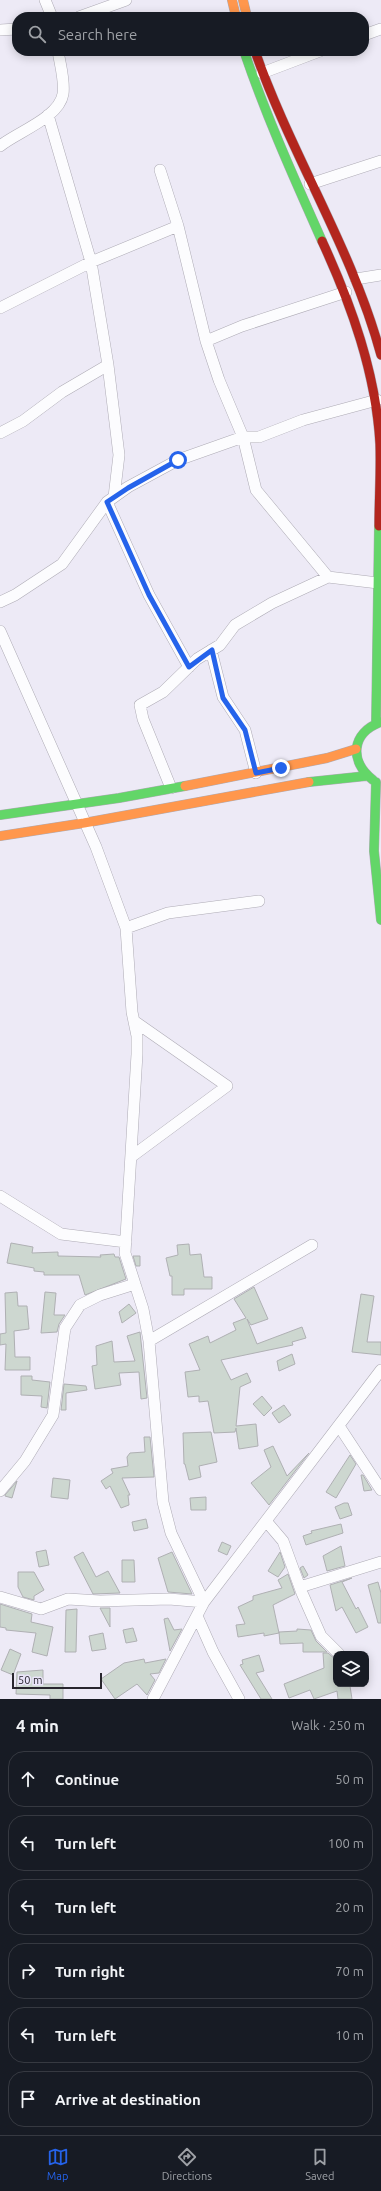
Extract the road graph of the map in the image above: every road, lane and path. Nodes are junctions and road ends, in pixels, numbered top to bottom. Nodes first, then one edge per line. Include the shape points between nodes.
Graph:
1 (45, 0) edge
2 (126, 0) edge
3 (232, 0) edge
4 (243, 0) edge
5 (50, 12) edge
6 (93, 12) edge
7 (235, 12) edge
8 (246, 12) edge
9 (12, 29) edge
10 (381, 29) edge
11 (0, 30) edge
12 (369, 33) edge
13 (59, 56) edge
14 (246, 56) edge
15 (257, 56) edge
16 (306, 56) edge
17 (262, 72) junction
18 (48, 115) junction
19 (0, 146) edge
20 (381, 161) edge
21 (160, 170) dead end
22 (310, 184) junction
23 (178, 226) junction
24 (92, 262) junction
25 (381, 275) edge
26 (356, 279) junction
27 (346, 292) junction
28 (0, 308) edge
29 (206, 341) junction
30 (381, 355) edge
31 (108, 365) junction
32 (376, 400) junction
33 (0, 433) edge
34 (243, 437) junction
35 (110, 500) junction
36 (328, 577) junction
37 (378, 583) junction
38 (0, 602) edge
39 (0, 632) edge
40 (212, 650) junction
41 (189, 667) junction
42 (378, 723) edge
43 (356, 749) junction
44 (256, 773) junction
45 (366, 776) junction
46 (379, 782) edge
47 (171, 788) junction
48 (77, 804) junction
49 (0, 815) edge
50 (84, 823) junction
51 (0, 836) edge
52 (260, 901) dead end
53 (381, 920) edge
54 (126, 928) junction
55 (134, 1020) junction
56 (131, 1157) junction
57 (0, 1196) edge
58 (126, 1242) junction
59 (312, 1245) dead end
60 (135, 1284) junction
61 (149, 1341) junction
62 (381, 1370) edge
63 (338, 1426) junction
64 (381, 1490) edge
65 (0, 1491) edge
66 (266, 1521) junction
67 (381, 1562) edge
68 (300, 1587) junction
69 (0, 1597) edge
70 (204, 1602) junction
71 (197, 1616) junction
72 (336, 1651) edge
73 (153, 1699) edge
74 (239, 1699) edge

1 - 5 street
2 - 6 street
3 - 7 street
4 - 8 street
9 - 11 street
10 - 12 street
13 - 18 street via 63,94 59,104
14 - 27 street via 262,103
15 - 17 street
16 - 17 street
17 - 22 street
18 - 19 street
18 - 24 street
20 - 22 street
21 - 23 street
22 - 26 street
23 - 24 street
23 - 29 street
24 - 28 street
24 - 31 street
25 - 26 street
26 - 30 street
27 - 29 street via 242,326
27 - 32 street via 361,337
29 - 34 street
31 - 33 street via 62,392 23,421
31 - 35 street via 119,455
32 - 34 street via 304,420 259,437
32 - 37 street via 380,444
34 - 35 street via 178,460
34 - 36 street via 256,490
35 - 38 street via 62,564
35 - 41 street via 149,595
36 - 37 street
36 - 40 street via 272,603 235,625 220,645
37 - 42 street
39 - 48 street
40 - 41 street
40 - 44 street via 223,698 245,730
41 - 47 street via 163,692 140,705 143,719
42 - 43 street via 362,733
43 - 44 street
43 - 45 street via 358,764
44 - 47 street
45 - 46 street
45 - 50 street via 322,780
46 - 53 street via 373,815 373,873
47 - 48 street
48 - 49 street
48 - 50 street
50 - 51 street
50 - 54 street via 96,847
52 - 54 street via 168,913
54 - 55 street
55 - 56 street via 137,1054
55 - 56 street via 227,1086
56 - 58 street
57 - 58 street via 61,1234
58 - 60 street via 126,1253
59 - 61 street
60 - 61 street
60 - 65 street via 100,1295 80,1305 65,1328 53,1416 25,1460
61 - 70 street via 163,1502 171,1533
62 - 63 street
63 - 64 street
63 - 66 street
66 - 68 street via 283,1541
66 - 70 street
67 - 68 street
68 - 72 street via 321,1636
69 - 70 street via 41,1609 68,1599 169,1599
70 - 71 street
71 - 73 street
71 - 74 street

